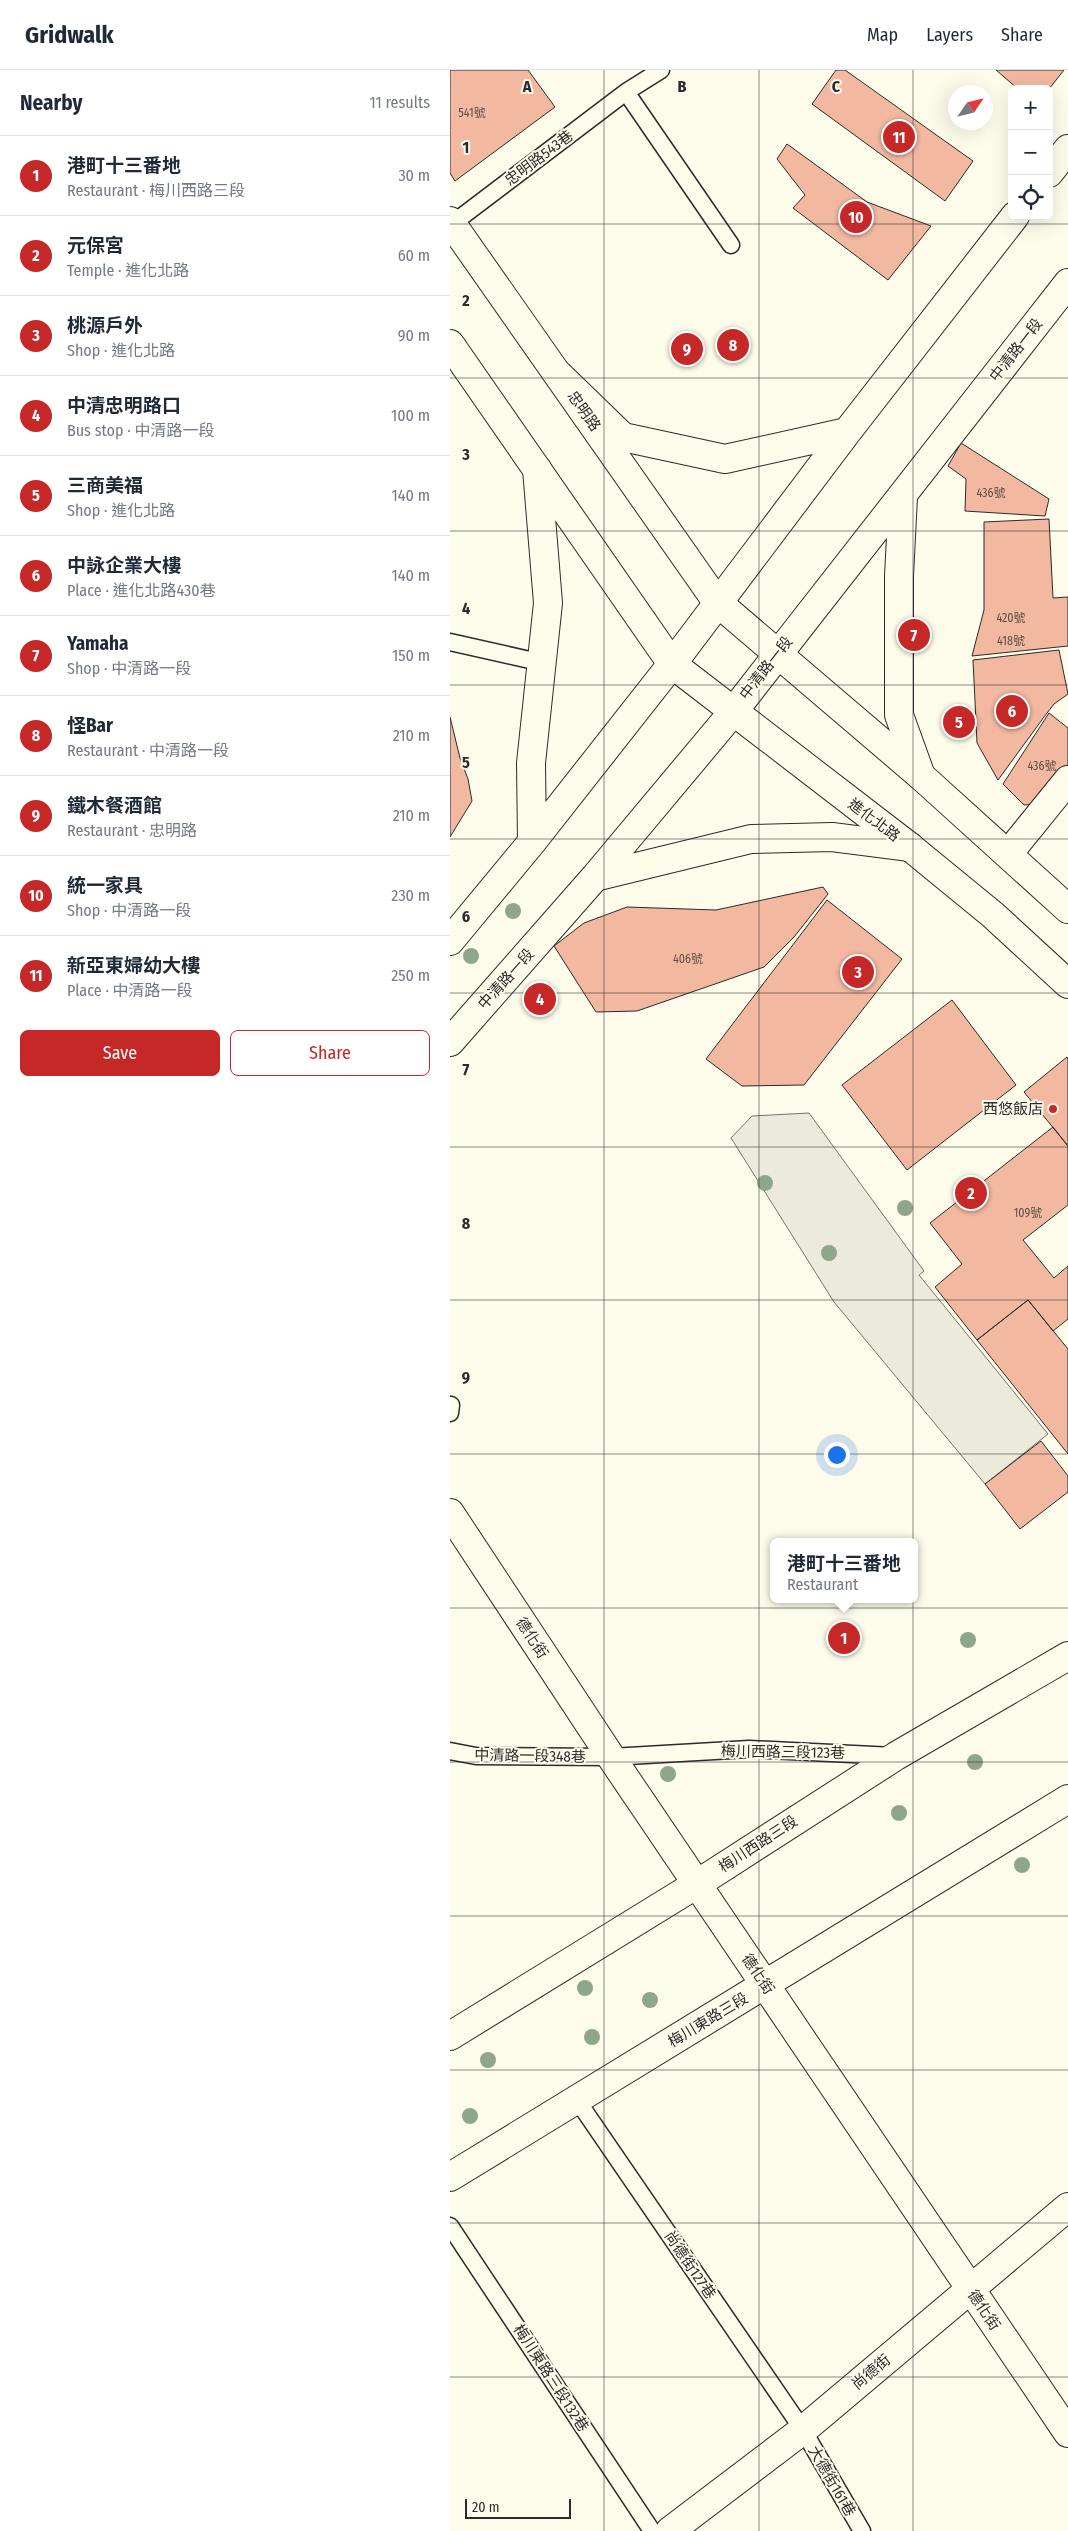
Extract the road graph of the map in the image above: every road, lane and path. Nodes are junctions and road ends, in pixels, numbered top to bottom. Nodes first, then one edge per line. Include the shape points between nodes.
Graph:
1 (661, 70) edge
2 (626, 92) junction
3 (1068, 148) edge
4 (1053, 167) edge
5 (1012, 220) edge
6 (451, 223) edge
7 (731, 245) dead end
8 (1068, 283) edge
9 (450, 344) edge
10 (558, 375) junction
11 (847, 432) junction
12 (536, 469) junction
13 (903, 497) junction
14 (717, 602) junction
15 (450, 642) edge
16 (777, 653) junction
17 (544, 663) junction
18 (672, 664) junction
19 (733, 712) junction
20 (921, 776) junction
21 (1068, 780) edge
22 (532, 842) junction
23 (910, 847) junction
24 (1008, 854) junction
25 (595, 877) junction
26 (1068, 910) edge
27 (450, 941) edge
28 (1068, 984) edge
29 (450, 1042) edge
30 (450, 1513) edge
31 (1068, 1656) edge
32 (450, 1751) edge
33 (896, 1756) junction
34 (611, 1757) junction
35 (1068, 1798) edge
36 (697, 1884) junction
37 (766, 1986) junction
38 (450, 2036) edge
39 (577, 2100) junction
40 (450, 2177) edge
41 (1068, 2207) edge
42 (450, 2226) edge
43 (970, 2289) junction
44 (803, 2430) junction
45 (1068, 2433) edge
46 (652, 2531) edge
47 (670, 2531) edge
48 (862, 2531) edge

1 - 2 lane, 忠明路543巷
2 - 6 lane, 忠明路543巷
2 - 7 lane
3 - 4 main road
5 - 11 main road
6 - 10 main road, 忠明路
8 - 13 main road, 中清路一段
9 - 12 main road
10 - 11 main road via 623,437 725,459
10 - 14 main road, 忠明路
11 - 14 main road
12 - 17 main road via 548,604
12 - 18 main road
13 - 16 main road, 中清路一段
13 - 20 main road via 899,576 899,715
14 - 16 main road
14 - 18 main road
15 - 17 lane
16 - 19 main road, 中清路一段
16 - 20 main road
17 - 22 main road via 531,763
18 - 19 main road, 進化北路
18 - 22 main road
19 - 23 main road, 進化北路
19 - 25 main road, 中清路一段
20 - 24 main road
21 - 24 main road
22 - 27 main road
23 - 25 main road via 832,837 752,839
23 - 28 main road, 進化北路 via 993,915
24 - 26 main road
25 - 29 main road, 中清路一段
30 - 34 main road, 德化街
31 - 33 main road, 梅川西路三段
32 - 34 lane, 中清路一段348巷 via 476,1756
33 - 34 lane, 梅川西路三段123巷 via 749,1749
33 - 36 main road, 梅川西路三段
34 - 36 main road, 德化街
35 - 37 main road, 梅川東路三段
36 - 37 main road, 德化街
36 - 38 main road, 梅川西路三段
37 - 39 main road, 梅川東路三段
37 - 43 main road, 德化街
39 - 40 main road, 梅川東路三段
39 - 44 lane, 尚德街127巷
41 - 43 main road, 尚德街
42 - 46 lane, 梅川東路三段132巷
43 - 44 main road, 尚德街
43 - 45 main road, 德化街
44 - 47 main road, 尚德街
44 - 48 lane, 大德街161巷

